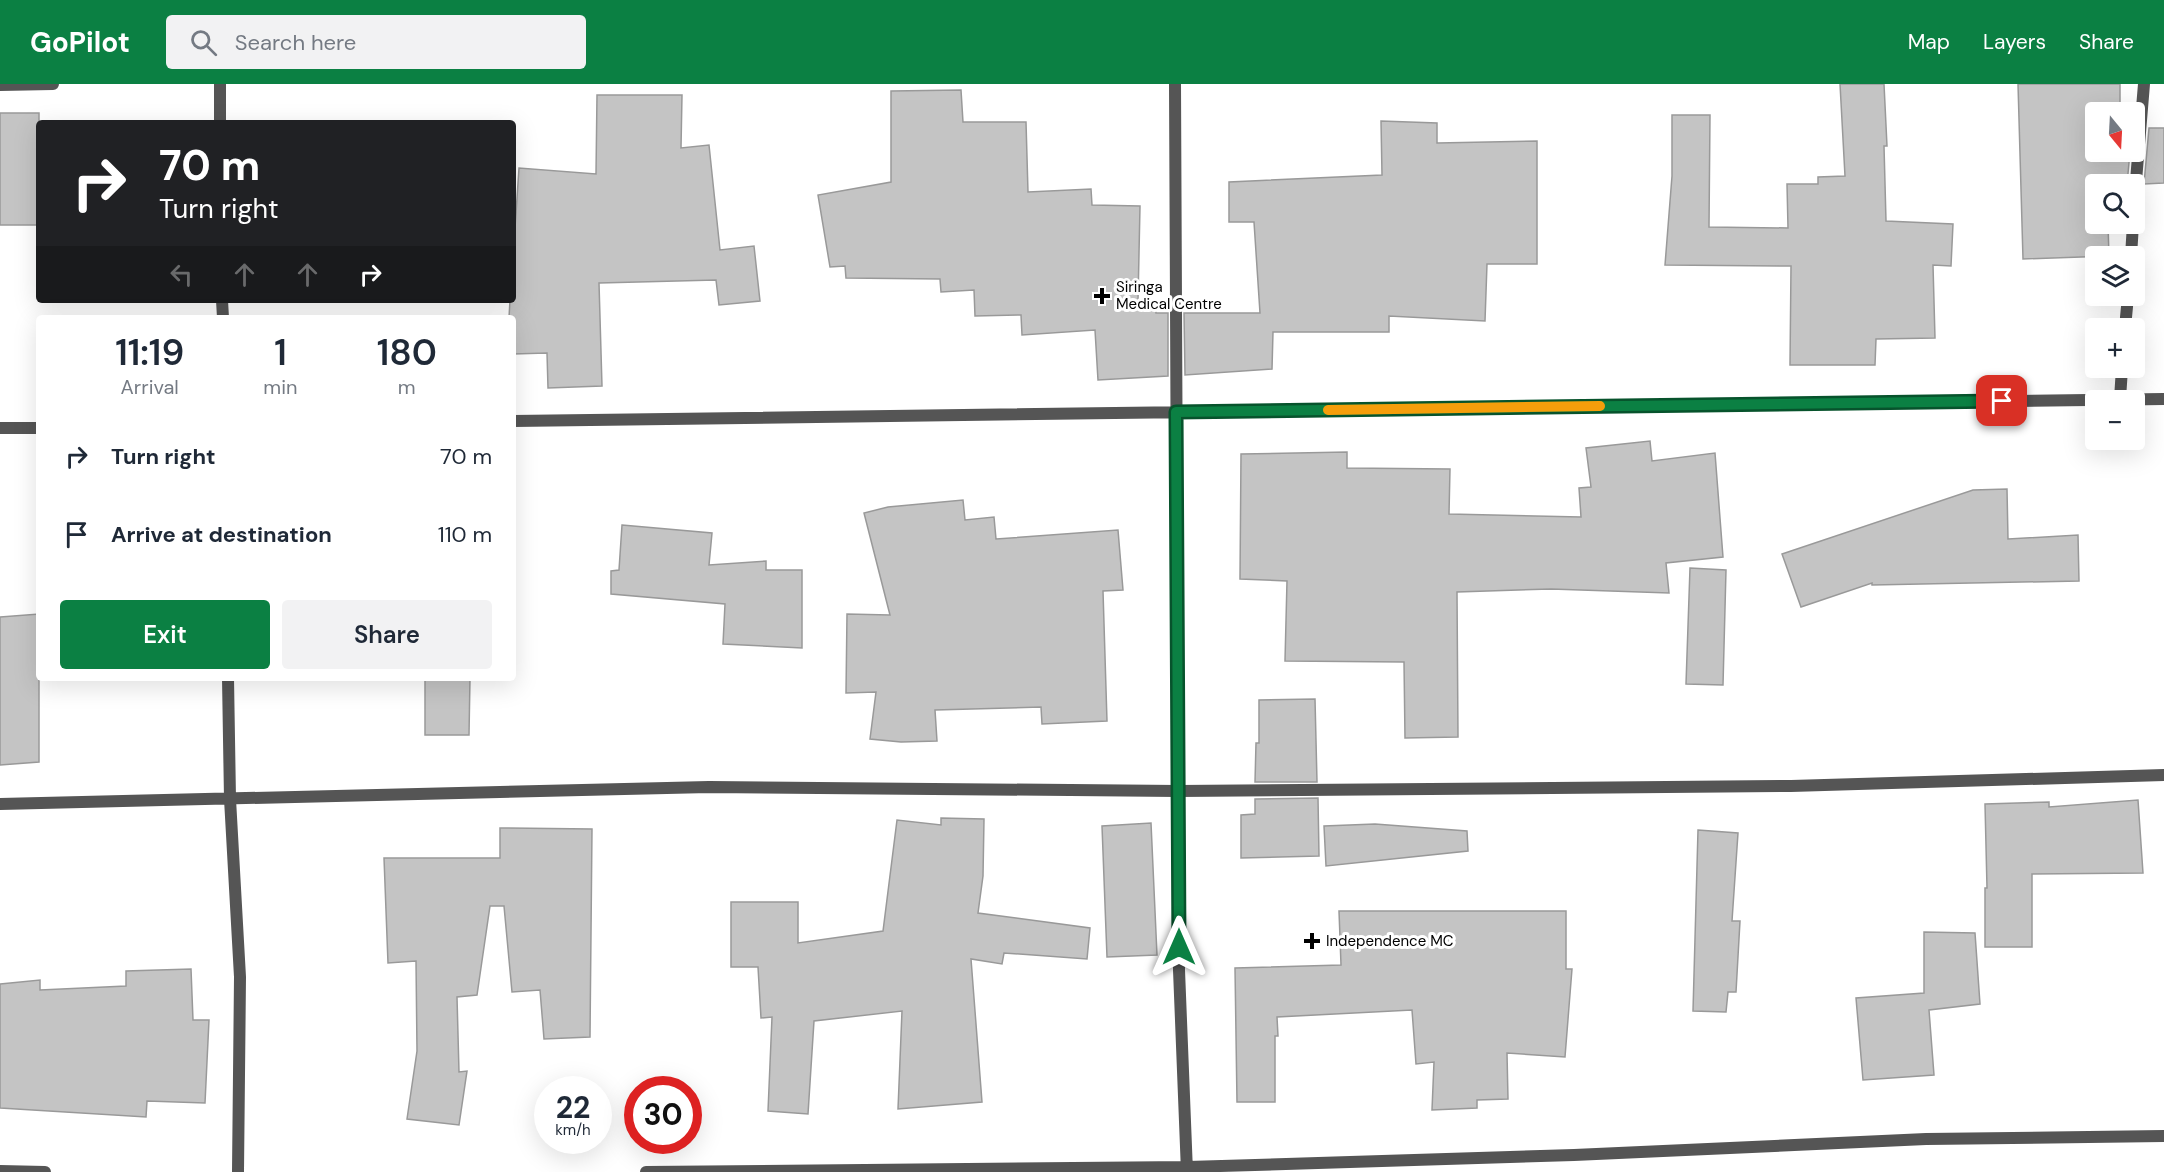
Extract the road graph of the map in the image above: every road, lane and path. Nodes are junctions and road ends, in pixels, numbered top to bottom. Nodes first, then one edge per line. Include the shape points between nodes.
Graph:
1 (53, 84) edge
2 (220, 84) edge
3 (1174, 84) edge
4 (2144, 84) edge
5 (0, 85) edge
6 (220, 120) edge
7 (2137, 174) edge
8 (2085, 399) edge
9 (2145, 399) edge
10 (2164, 399) edge
11 (1176, 412) junction
12 (516, 421) edge
13 (36, 428) edge
14 (0, 429) edge
15 (228, 681) edge
16 (2164, 775) edge
17 (1178, 790) junction
18 (230, 799) junction
19 (0, 804) edge
20 (2164, 1136) edge
21 (1188, 1170) edge
22 (0, 1171) edge
23 (45, 1172) edge
24 (238, 1172) edge
25 (646, 1172) edge

1 - 5 street
2 - 6 street
3 - 11 street
4 - 7 street
8 - 11 street
9 - 10 street
11 - 12 street
11 - 17 street
13 - 14 street
15 - 18 street
16 - 17 street via 1791,786
17 - 18 street via 709,787
17 - 21 street via 1179,970
18 - 19 street
18 - 24 street via 240,977
20 - 21 street via 1926,1139
21 - 25 street
22 - 23 street

